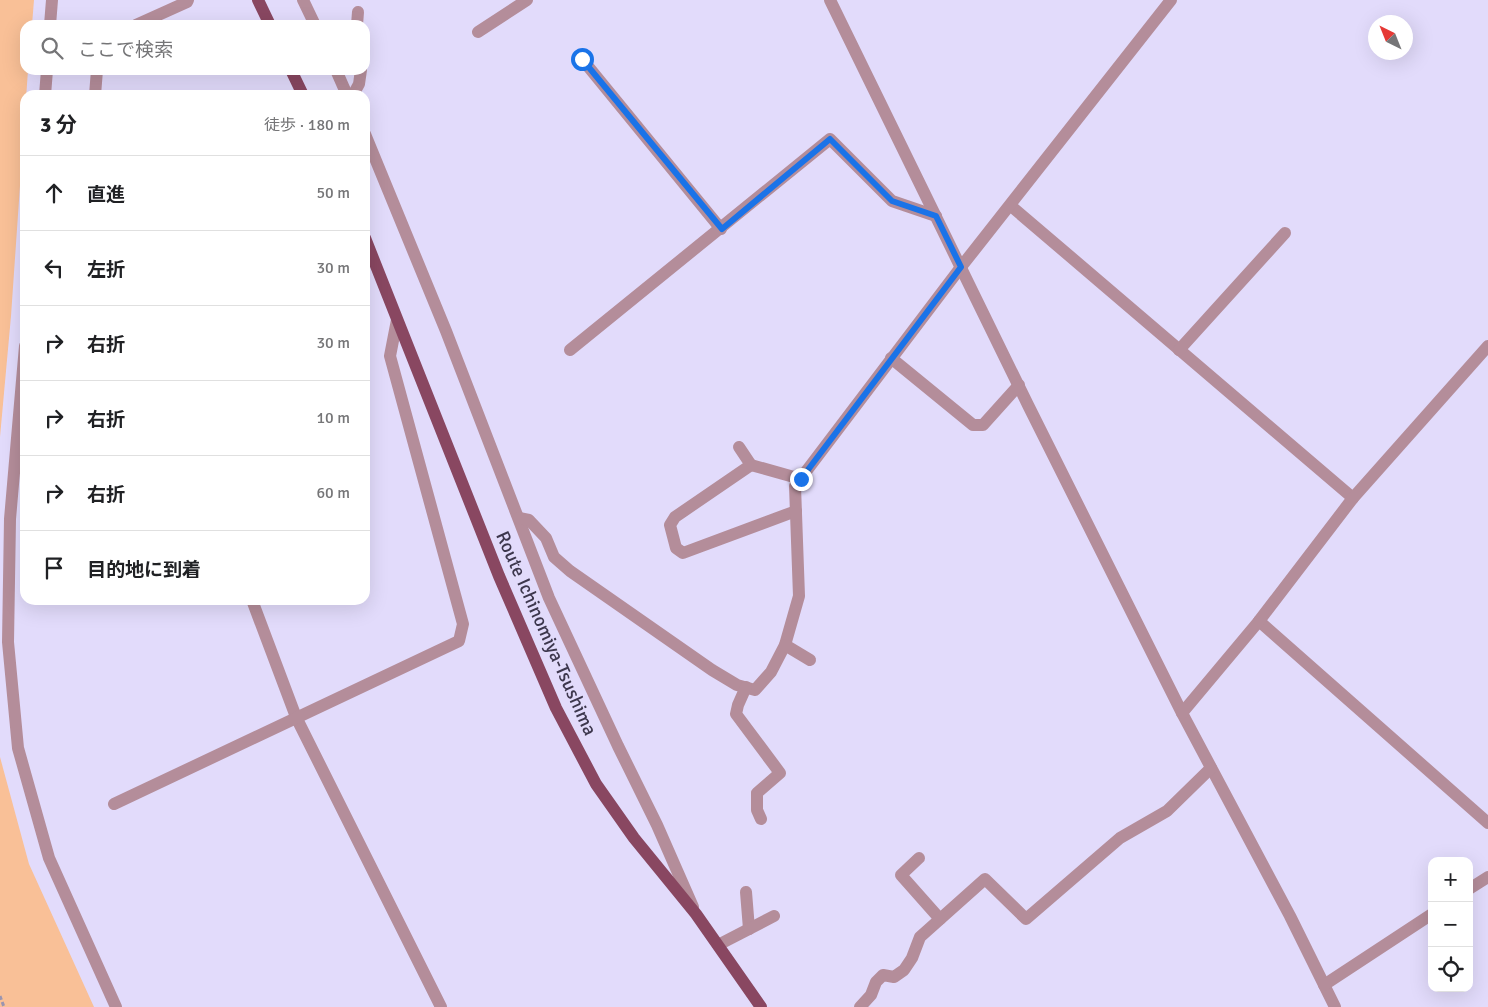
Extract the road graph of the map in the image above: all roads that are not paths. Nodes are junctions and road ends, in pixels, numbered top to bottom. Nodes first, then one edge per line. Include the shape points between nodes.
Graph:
1 (52, 0) edge
2 (188, 0) edge
3 (258, 0) edge
4 (303, 0) edge
5 (527, 0) edge
6 (830, 0) edge
7 (1171, 0) edge
8 (50, 20) edge
9 (147, 20) edge
10 (268, 20) edge
11 (313, 20) edge
12 (478, 32) dead end
13 (582, 59) dead end
14 (46, 75) edge
15 (97, 75) edge
16 (294, 75) edge
17 (338, 75) edge
18 (360, 75) edge
19 (45, 90) edge
20 (95, 90) edge
21 (301, 90) edge
22 (345, 90) edge
23 (356, 90) edge
24 (370, 146) edge
25 (1011, 206) junction
26 (936, 216) junction
27 (722, 229) junction
28 (1285, 233) dead end
29 (370, 251) edge
30 (961, 267) junction
31 (397, 320) junction
32 (1488, 346) edge
33 (570, 350) dead end
34 (1179, 350) junction
35 (891, 358) junction
36 (1019, 385) junction
37 (20, 404) edge
38 (739, 447) dead end
39 (751, 466) junction
40 (801, 479) junction
41 (1353, 498) junction
42 (796, 511) junction
43 (519, 518) junction
44 (254, 605) edge
45 (1259, 621) junction
46 (785, 645) junction
47 (810, 660) dead end
48 (746, 687) junction
49 (1182, 713) junction
50 (296, 717) junction
51 (1211, 768) junction
52 (114, 804) dead end
53 (761, 819) dead end
54 (1488, 823) edge
55 (919, 858) dead end
56 (1488, 877) edge
57 (1473, 886) edge
58 (746, 892) dead end
59 (696, 914) junction
60 (774, 916) dead end
61 (1428, 917) edge
62 (940, 919) junction
63 (749, 929) junction
64 (718, 945) junction
65 (1324, 985) junction
66 (116, 1007) edge
67 (441, 1007) edge
68 (761, 1007) edge
69 (860, 1007) edge
70 (1335, 1007) edge

1 - 8 street
2 - 9 street
3 - 10 main road
4 - 11 street
5 - 12 street
6 - 26 street
7 - 25 street
13 - 27 street
14 - 19 street
15 - 20 street
16 - 21 main road
17 - 22 street
18 - 23 street
24 - 43 street
25 - 30 street
25 - 34 street
26 - 27 street via 892,201 830,139
26 - 30 street
27 - 33 street
28 - 34 street
29 - 31 main road, Route Ichinomiya-Tsushima
30 - 35 street
30 - 36 street
31 - 50 street via 390,356 463,624 459,641
31 - 59 main road, Route Ichinomiya-Tsushima via 498,576 556,708 602,791 634,838
32 - 41 street
34 - 41 street
35 - 36 street via 973,425 984,425
35 - 40 street
36 - 49 street
37 - 66 street via 10,519 8,642 18,748 49,858
38 - 39 street
39 - 40 street
39 - 42 street via 675,517 670,525 676,548 683,553
40 - 42 street via 795,486
41 - 45 street
42 - 46 street via 799,596
43 - 48 street via 529,520 546,538 554,557 570,571 712,670 736,685
43 - 59 street via 549,598 658,825
44 - 50 street
45 - 49 street
45 - 54 street
46 - 47 street
46 - 48 street via 755,690
48 - 53 street via 736,714 780,773 758,793 757,810
49 - 51 street
50 - 52 street
50 - 67 street
51 - 62 street via 1167,811 1120,838 1026,919 985,879
51 - 65 street
55 - 62 street via 901,875
56 - 57 street
58 - 63 street
59 - 64 main road, Route Ichinomiya-Tsushima
60 - 63 street
61 - 65 street
62 - 69 street via 920,937 904,970 894,977 883,975
63 - 64 street
64 - 68 main road, Route Ichinomiya-Tsushima
65 - 70 street

